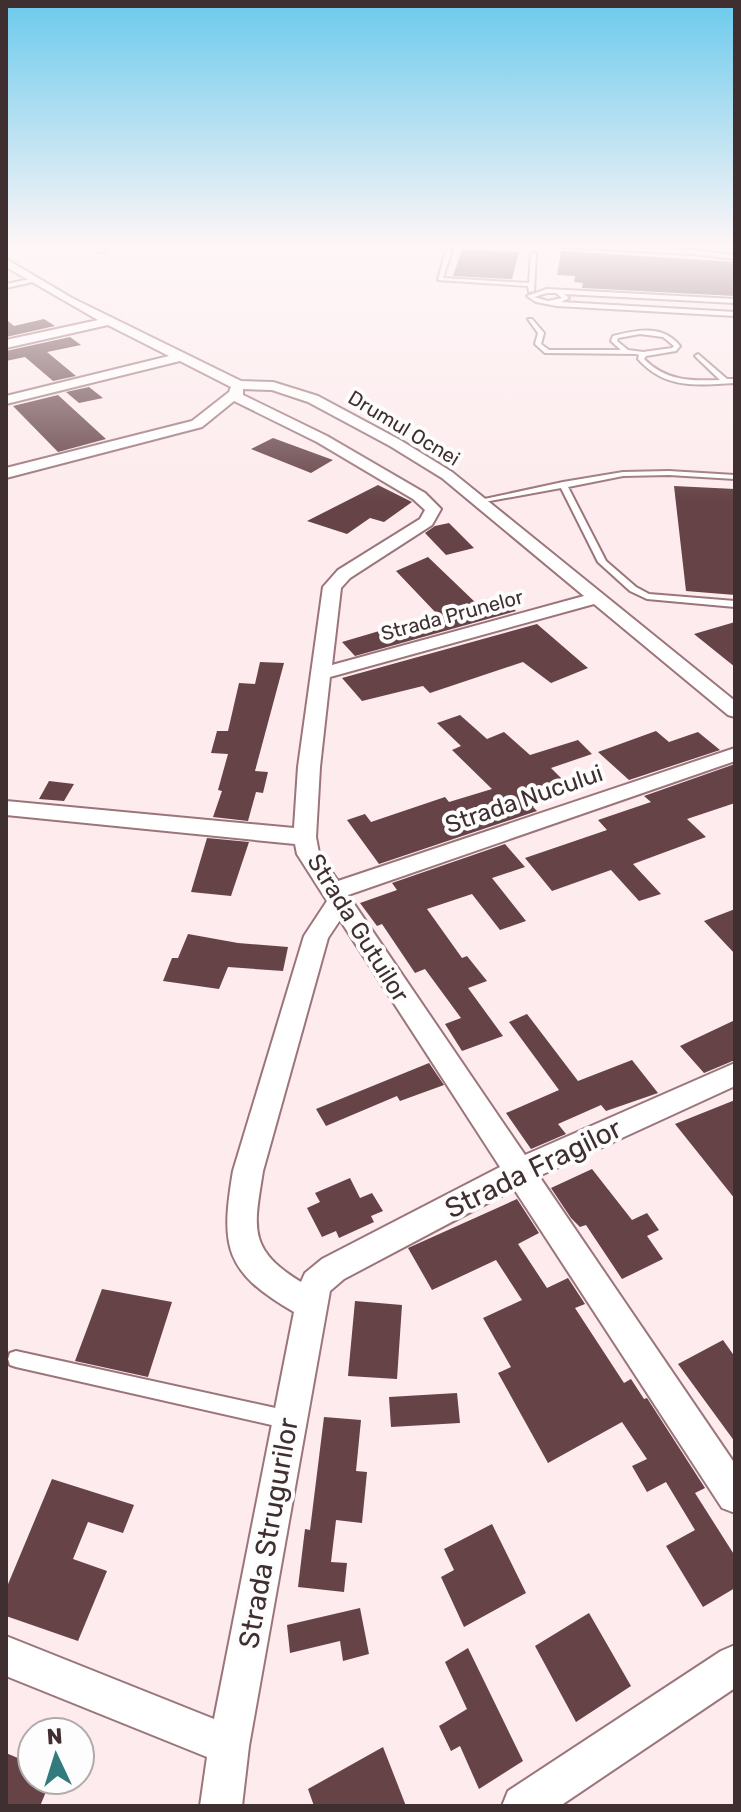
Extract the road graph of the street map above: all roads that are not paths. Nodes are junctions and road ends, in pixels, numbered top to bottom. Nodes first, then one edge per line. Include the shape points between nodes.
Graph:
1 (66, 331) edge
2 (127, 331) edge
3 (539, 331) edge
4 (6, 344) edge
5 (625, 350) junction
6 (643, 354) junction
7 (698, 356) dead end
8 (180, 357) junction
9 (725, 381) junction
10 (735, 381) edge
11 (236, 390) junction
12 (6, 400) edge
13 (6, 473) edge
14 (735, 477) edge
15 (563, 484) junction
16 (479, 501) junction
17 (596, 598) junction
18 (735, 604) edge
19 (321, 674) junction
20 (735, 711) edge
21 (735, 754) edge
22 (6, 808) edge
23 (305, 837) junction
24 (334, 898) junction
25 (735, 1074) edge
26 (520, 1171) junction
27 (333, 1269) joint
28 (310, 1304) junction
29 (16, 1359) dead end
30 (289, 1420) junction
31 (735, 1495) edge
32 (6, 1656) edge
33 (735, 1665) edge
34 (229, 1746) junction
35 (221, 1806) edge
36 (523, 1806) edge

1 - 4 street
2 - 8 street, Drumul Ocnei
3 - 5 lane via 538,344 547,352
5 - 6 lane
5 - 6 lane via 615,337 656,333 667,335 677,346
6 - 9 lane via 646,366 677,383
7 - 9 lane
8 - 11 street, Drumul Ocnei
8 - 12 street
9 - 10 lane
11 - 13 street via 197,424
11 - 16 street, Drumul Ocnei via 273,386 322,403 434,467
11 - 19 street, Strada Gutuilor via 433,509 426,522 335,581
14 - 15 lane via 623,474
15 - 16 lane
15 - 18 lane via 602,562 633,589 647,596
16 - 17 street, Drumul Ocnei
17 - 19 street, Strada Prunelor
17 - 20 street, Drumul Ocnei
19 - 23 street, Strada Gutuilor
21 - 24 street, Strada Nucului
22 - 23 street
23 - 24 street, Strada Gutuilor via 308,854
24 - 26 street, Strada Gutuilor
24 - 28 street via 316,936 242,1207 243,1251 256,1270
25 - 26 street, Strada Fragilor
26 - 27 street, Strada Fragilor
26 - 31 street, Strada Gutuilor
27 - 28 street, Strada Strugurilor via 316,1283
28 - 30 street, Strada Strugurilor
29 - 30 lane
30 - 34 street, Strada Strugurilor
32 - 34 street
33 - 36 street
34 - 35 street, Strada Strugurilor

